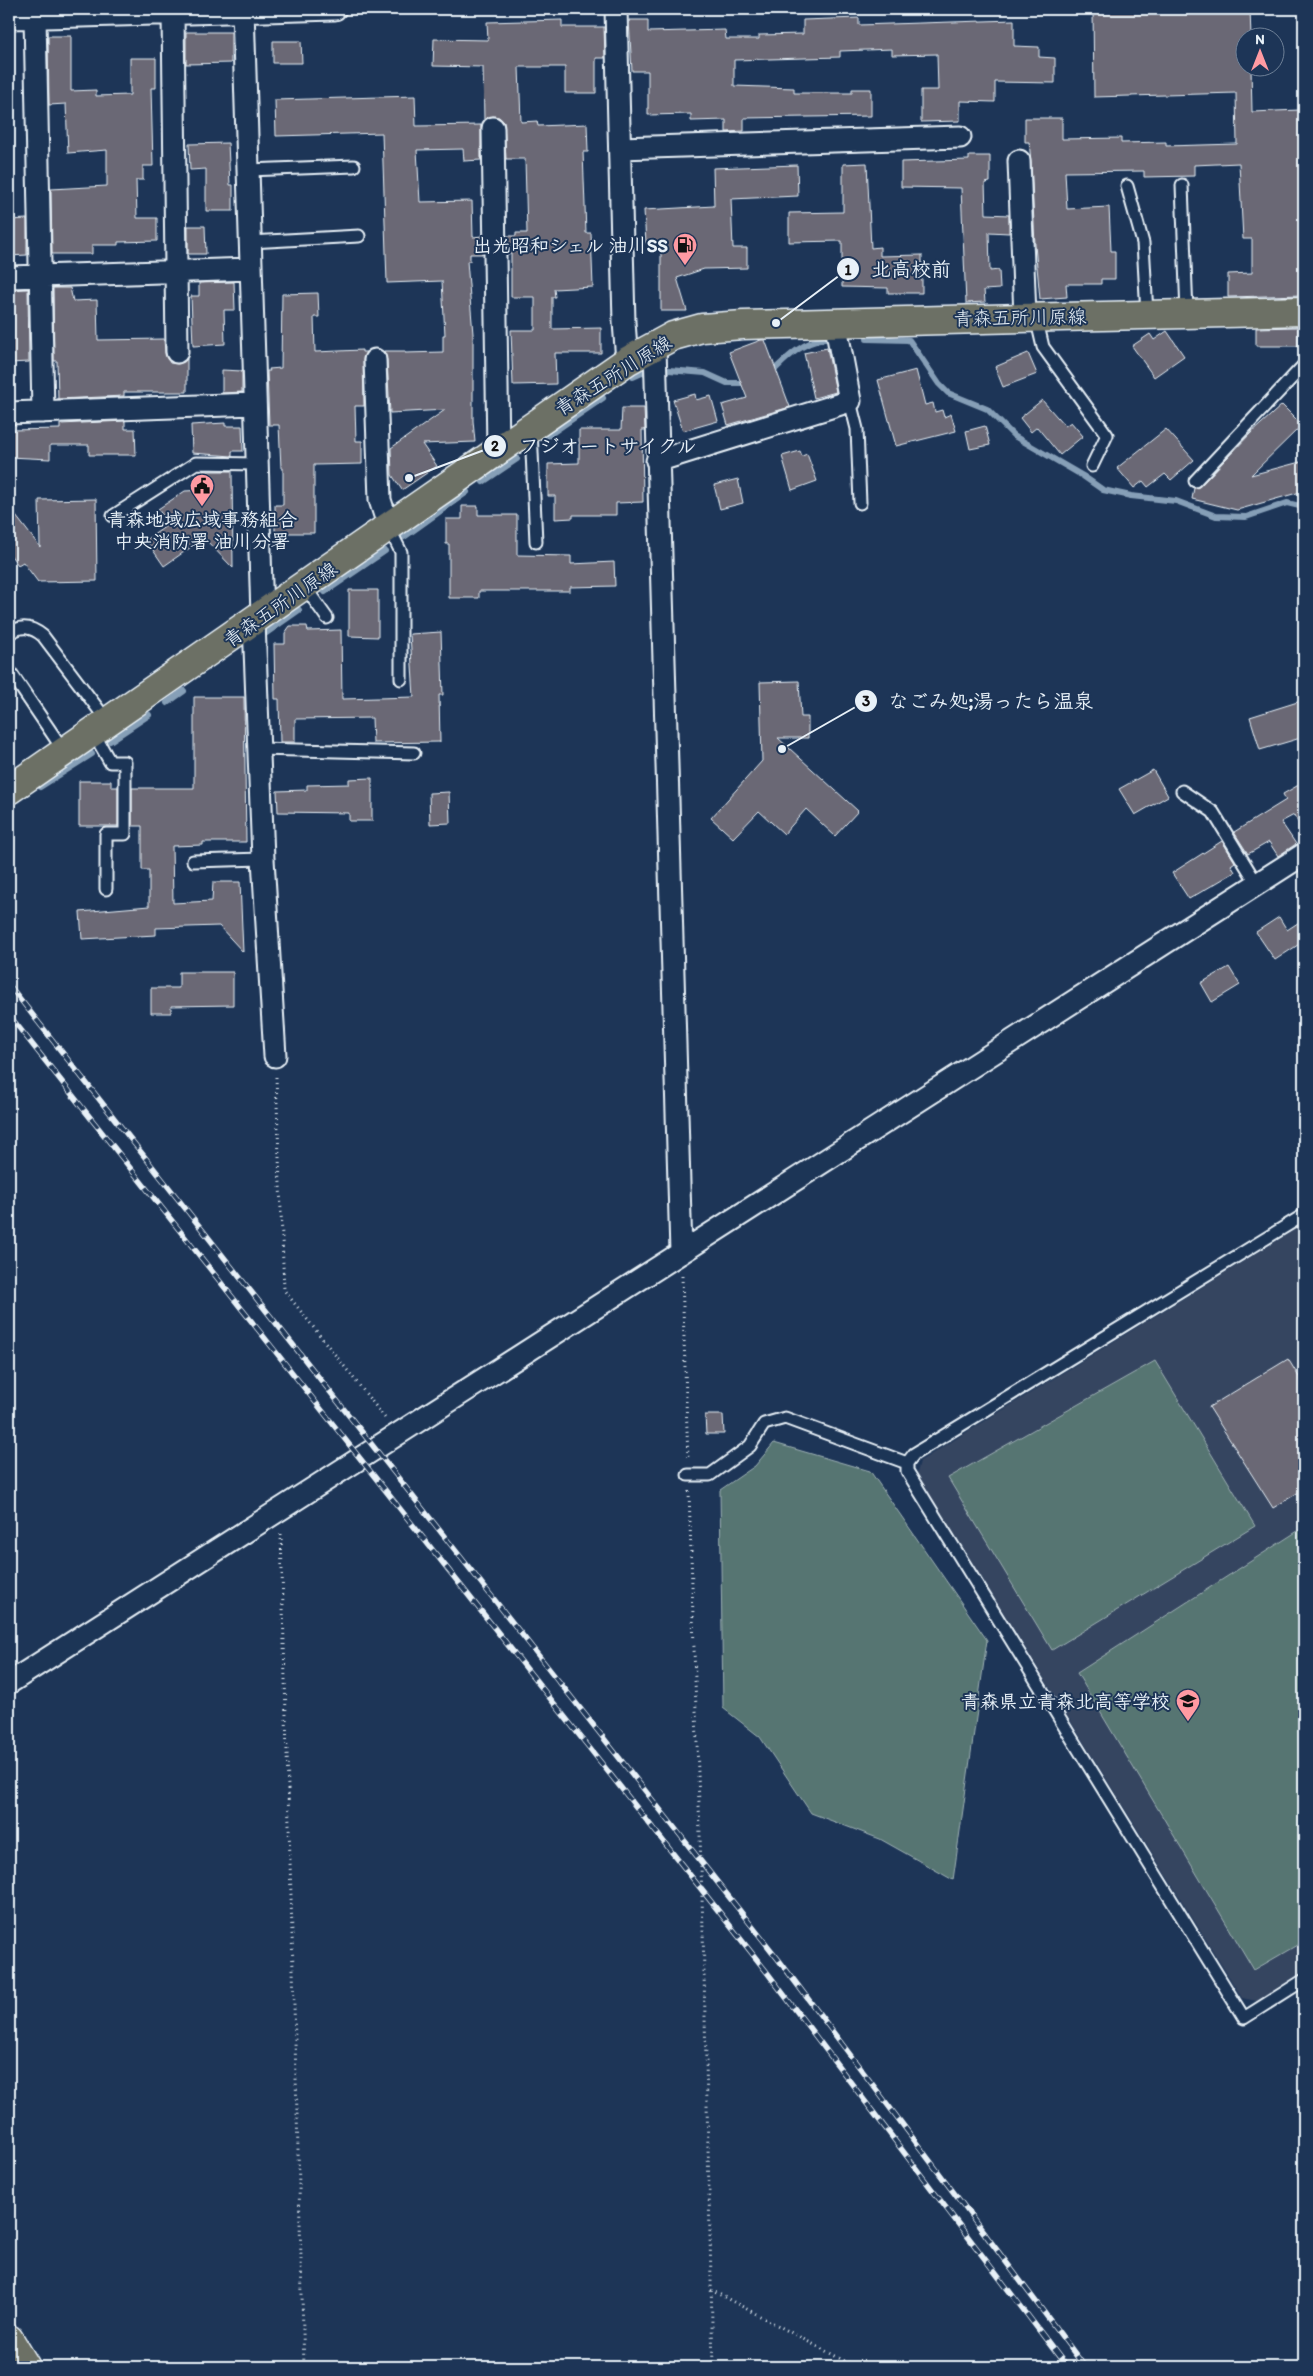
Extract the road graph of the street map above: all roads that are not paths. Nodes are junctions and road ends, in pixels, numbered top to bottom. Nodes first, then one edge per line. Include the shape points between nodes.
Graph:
1 (335, 9) edge
2 (616, 9) edge
3 (243, 10) edge
4 (111, 12) edge
5 (173, 14) junction
6 (21, 15) edge
7 (493, 128) dead end
8 (960, 137) dead end
9 (620, 148) junction
10 (1019, 161) dead end
11 (354, 166) dead end
12 (248, 170) junction
13 (1182, 185) dead end
14 (1127, 186) dead end
15 (359, 236) dead end
16 (250, 242) junction
17 (251, 269) junction
18 (177, 271) junction
19 (40, 276) junction
20 (9, 277) edge
21 (1304, 311) edge
22 (1187, 313) junction
23 (1147, 314) junction
24 (1030, 317) junction
25 (835, 321) junction
26 (655, 347) junction
27 (177, 352) dead end
28 (375, 360) dead end
29 (627, 361) junction
30 (1304, 365) edge
31 (850, 401) junction
32 (254, 404) junction
33 (44, 412) junction
34 (9, 413) edge
35 (531, 427) junction
36 (498, 450) junction
37 (656, 461) junction
38 (256, 464) junction
39 (1092, 466) dead end
40 (1195, 480) dead end
41 (860, 503) dead end
42 (113, 516) dead end
43 (389, 528) junction
44 (536, 542) dead end
45 (304, 586) junction
46 (258, 618) junction
47 (327, 618) dead end
48 (9, 634) edge
49 (9, 670) edge
50 (401, 679) dead end
51 (101, 727) junction
52 (259, 749) junction
53 (65, 752) junction
54 (414, 753) dead end
55 (9, 790) edge
56 (1182, 792) dead end
57 (1304, 854) edge
58 (264, 859) junction
59 (193, 861) dead end
60 (1257, 884) junction
61 (106, 889) dead end
62 (275, 1056) road end
63 (1304, 1215) edge
64 (681, 1253) junction
65 (907, 1463) junction
66 (688, 1476) road end
67 (9, 1683) edge
68 (1304, 1980) edge
69 (9, 2339) edge
70 (26, 2367) edge

1 - 3 street
2 - 9 street
3 - 5 street
3 - 12 street
4 - 5 street
4 - 6 street
5 - 18 street
6 - 19 street
7 - 36 street
8 - 9 street
9 - 29 street
10 - 24 street
11 - 12 lane
12 - 16 street
13 - 22 lane
14 - 23 lane via 1143,243
15 - 16 lane
16 - 17 street
17 - 18 street
17 - 32 street
18 - 19 street
18 - 27 street
19 - 20 street
19 - 33 street
21 - 22 main road, 青森五所川原線
22 - 23 main road, 青森五所川原線
23 - 24 main road, 青森五所川原線
24 - 25 main road, 青森五所川原線
24 - 39 lane via 1043,347 1108,435
25 - 26 main road, 青森五所川原線 via 702,328 673,336
25 - 31 street
26 - 29 main road, 青森五所川原線
26 - 37 street
28 - 43 street via 380,500
29 - 35 main road, 青森五所川原線
30 - 40 lane
31 - 37 street
31 - 41 lane via 857,429
32 - 33 street
32 - 38 street
33 - 34 street
35 - 36 main road, 青森五所川原線
35 - 44 lane
36 - 43 main road, 青森五所川原線
37 - 64 street
38 - 42 lane via 196,463
38 - 46 street
43 - 45 main road, 青森五所川原線
43 - 50 lane via 401,552
45 - 46 main road, 青森五所川原線
45 - 47 lane
46 - 51 main road, 青森五所川原線
46 - 52 street
48 - 51 lane via 24,627 44,636
49 - 53 lane
51 - 53 main road, 青森五所川原線
51 - 61 lane via 110,762 125,762 125,834 106,834
52 - 54 lane
52 - 58 street
53 - 55 main road, 青森五所川原線
56 - 60 lane via 1213,812
57 - 60 street
58 - 59 lane
58 - 62 street
60 - 64 street
63 - 65 lane via 914,1454
64 - 67 street
65 - 66 lane via 785,1418 764,1424 750,1446 710,1475
65 - 68 lane via 907,1471 1244,2018
69 - 70 main road

